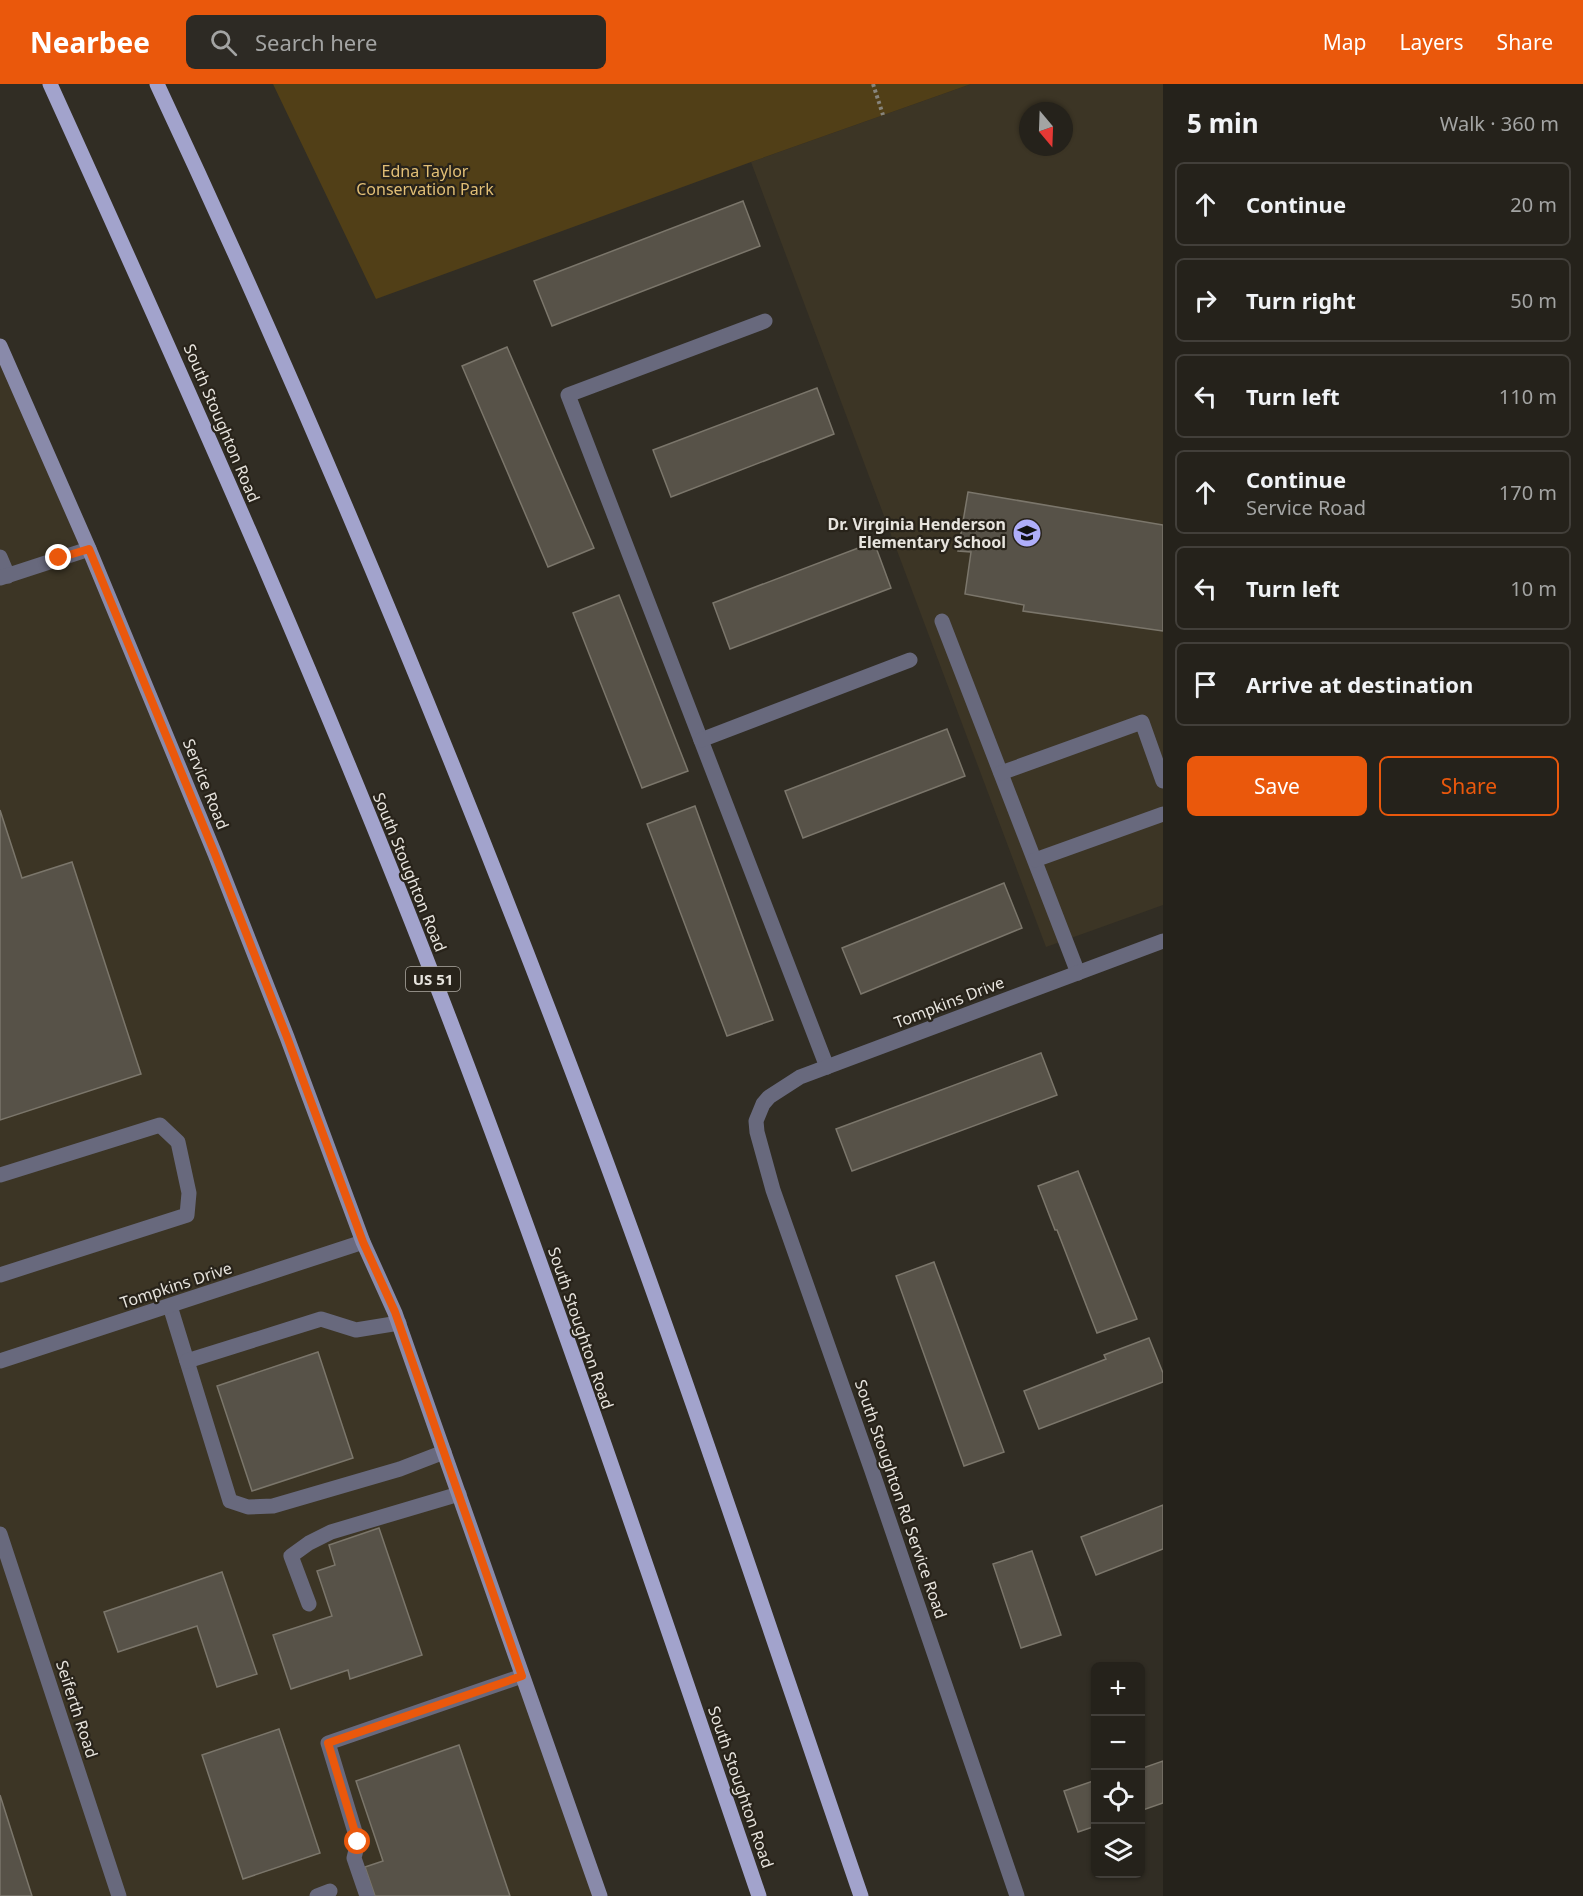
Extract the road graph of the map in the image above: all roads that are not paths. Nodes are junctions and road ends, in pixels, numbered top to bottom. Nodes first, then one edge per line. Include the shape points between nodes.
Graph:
1 (50, 84) edge
2 (157, 84) edge
3 (765, 321) dead end
4 (0, 346) edge
5 (89, 549) junction
6 (0, 557) edge
7 (4, 577) edge
8 (942, 621) dead end
9 (910, 660) dead end
10 (701, 740) junction
11 (1001, 773) junction
12 (1163, 781) edge
13 (1163, 814) edge
14 (1035, 860) junction
15 (1163, 941) edge
16 (1078, 973) junction
17 (827, 1067) junction
18 (759, 1112) joint
19 (0, 1175) edge
20 (363, 1242) junction
21 (0, 1275) edge
22 (170, 1305) junction
23 (399, 1323) junction
24 (187, 1360) junction
25 (0, 1361) edge
26 (444, 1452) junction
27 (459, 1494) junction
28 (0, 1534) edge
29 (309, 1604) dead end
30 (522, 1676) junction
31 (119, 1896) edge
32 (367, 1896) edge
33 (600, 1896) edge
34 (759, 1896) edge
35 (861, 1896) edge
36 (1017, 1896) edge

1 - 34 main road, South Stoughton Road / US 51 via 204,425 363,803 467,1064
2 - 35 main road via 308,418 512,917 630,1228
3 - 10 street via 568,395
4 - 5 street, Service Road
5 - 7 street
5 - 20 street, Service Road via 219,864
6 - 7 street
8 - 11 street
9 - 10 street
10 - 17 street
11 - 12 street via 1142,722
11 - 14 street
13 - 14 street
14 - 16 street
15 - 16 street, Tompkins Drive
16 - 17 street, Tompkins Drive
17 - 18 street, Tompkins Drive via 800,1077 769,1097
18 - 36 street, South Stoughton Rd Service Road via 757,1132 773,1190
19 - 21 street via 160,1125 178,1142 189,1193 187,1215
20 - 22 street, Tompkins Drive
20 - 23 street
22 - 24 street
22 - 25 street, Tompkins Drive
23 - 24 street via 356,1330 321,1319
23 - 26 street
24 - 26 street via 230,1501 248,1507 273,1506
26 - 27 street
27 - 29 street via 331,1532 291,1556
27 - 30 street
28 - 31 street, Seiferth Road
30 - 32 street via 328,1743 358,1842 354,1858
30 - 33 street

